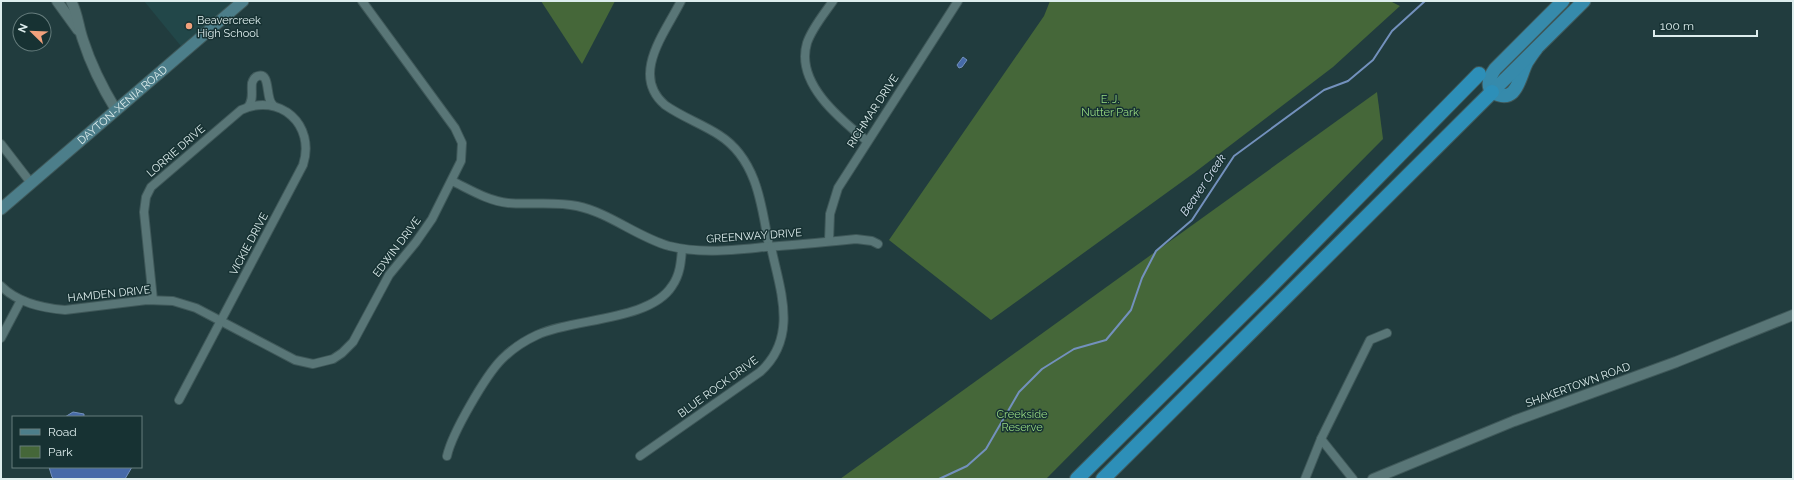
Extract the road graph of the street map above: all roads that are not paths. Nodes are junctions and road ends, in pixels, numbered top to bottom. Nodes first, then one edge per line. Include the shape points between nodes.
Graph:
1 (57, 1) edge
2 (71, 1) edge
3 (243, 1) edge
4 (362, 1) edge
5 (681, 1) edge
6 (833, 1) edge
7 (958, 1) edge
8 (1553, 1) edge
9 (1564, 1) edge
10 (1576, 1) edge
11 (1584, 1) edge
12 (1594, 1) edge
13 (1570, 15) junction
14 (81, 35) junction
15 (1536, 49) junction
16 (1479, 74) joint
17 (1503, 81) junction
18 (1492, 92) junction
19 (273, 105) junction
20 (248, 107) junction
21 (116, 110) junction
22 (867, 141) junction
23 (1, 144) edge
24 (452, 181) junction
25 (31, 183) junction
26 (1, 209) edge
27 (829, 241) junction
28 (878, 244) dead end
29 (770, 247) junction
30 (682, 249) junction
31 (1, 286) edge
32 (20, 300) junction
33 (153, 300) junction
34 (1793, 315) edge
35 (221, 321) junction
36 (1387, 333) dead end
37 (1, 338) edge
38 (179, 400) dead end
39 (1321, 439) junction
40 (447, 456) dead end
41 (640, 456) dead end
42 (1077, 479) edge
43 (1103, 479) edge
44 (1304, 479) edge
45 (1353, 479) edge
46 (1373, 479) edge

1 - 14 street
2 - 14 street via 80,22
3 - 21 main road, DAYTON-XENIA ROAD
4 - 24 street, EDWIN DRIVE via 458,132 462,143 462,155
5 - 29 street, BLUE ROCK DRIVE via 651,60 649,72 652,89 665,105 719,135 740,153 754,178
6 - 22 street via 810,36 805,50 806,68 810,81 825,102
7 - 22 street, RICHMAR DRIVE
8 - 16 highway
9 - 18 highway via 1495,69 1488,82
10 - 17 highway via 1515,62
11 - 13 highway
12 - 13 highway via 1584,11
13 - 15 highway
14 - 21 street via 94,70
15 - 17 highway
15 - 18 highway via 1513,92 1506,95
16 - 42 highway
17 - 18 highway
18 - 43 highway
19 - 20 street, LORRIE DRIVE via 260,104
19 - 20 street via 268,99 267,80 259,75 252,82 253,98
19 - 35 street, VICKIE DRIVE via 288,112 300,125 305,141 305,158
20 - 33 street, LORRIE DRIVE via 235,114 149,190 144,202 144,212
21 - 25 main road, DAYTON-XENIA ROAD
22 - 27 street, RICHMAR DRIVE via 834,196
23 - 25 street
24 - 30 street, GREENWAY DRIVE via 507,203 578,206 598,213 649,239
24 - 35 street, EDWIN DRIVE via 424,231 385,282 353,342 337,357 314,364 295,360
25 - 26 main road, DAYTON-XENIA ROAD
27 - 28 street, GREENWAY DRIVE via 864,240
27 - 29 street, GREENWAY DRIVE
29 - 30 street, GREENWAY DRIVE via 718,251
29 - 41 street, BLUE ROCK DRIVE via 784,315 781,340 775,355 760,372
30 - 40 street via 676,280 668,292 657,301 630,312 549,330 508,353 495,367 475,399 449,445
31 - 32 street, HAMDEN DRIVE
32 - 33 street, HAMDEN DRIVE via 42,307 65,310
32 - 37 street
33 - 35 street, HAMDEN DRIVE via 185,304
34 - 46 street, SHAKERTOWN ROAD via 1676,362 1514,421
35 - 38 street, VICKIE DRIVE
36 - 39 street via 1370,340
39 - 44 street
39 - 45 street

